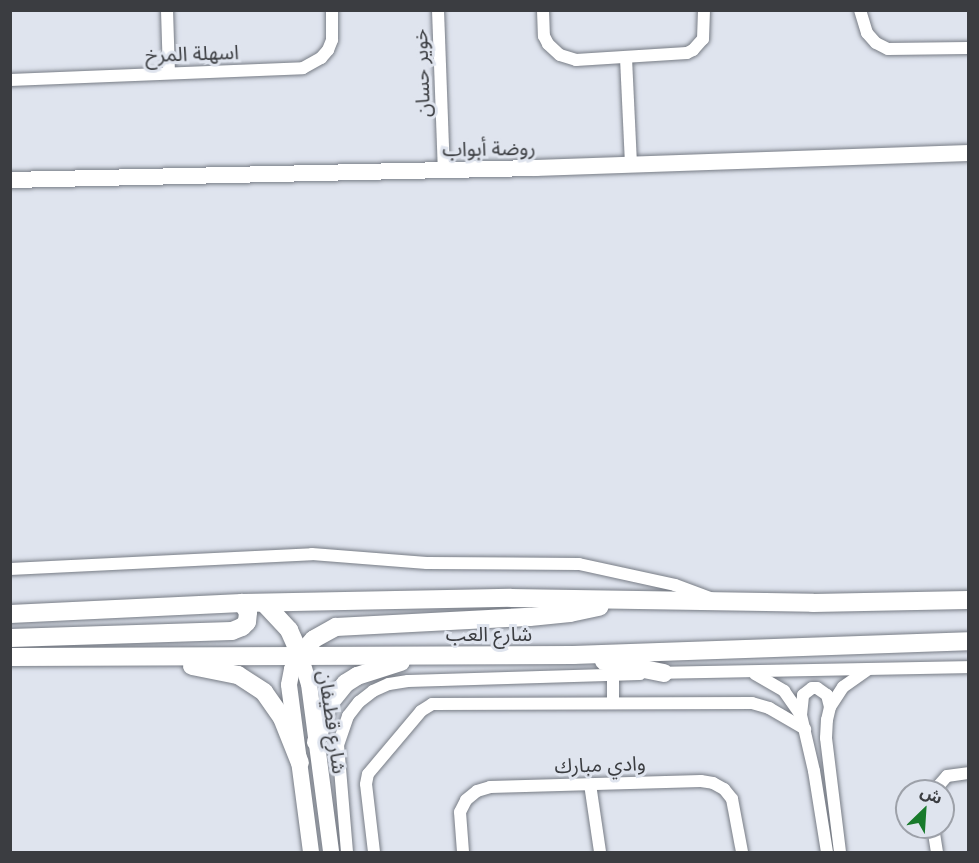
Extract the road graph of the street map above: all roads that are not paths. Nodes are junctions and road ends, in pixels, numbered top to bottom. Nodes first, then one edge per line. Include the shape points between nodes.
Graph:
1 (167, 10) edge
2 (332, 10) edge
3 (438, 10) edge
4 (543, 10) edge
5 (704, 10) edge
6 (860, 10) edge
7 (969, 48) edge
8 (626, 58) junction
9 (169, 73) junction
10 (10, 80) edge
11 (969, 153) edge
12 (631, 164) junction
13 (444, 170) junction
14 (10, 180) edge
15 (10, 569) edge
16 (618, 600) junction
17 (969, 600) edge
18 (717, 601) junction
19 (242, 603) junction
20 (264, 603) junction
21 (10, 614) edge
22 (10, 638) edge
23 (969, 641) edge
24 (300, 655) junction
25 (573, 655) junction
26 (116, 656) junction
27 (421, 656) junction
28 (10, 657) edge
29 (969, 667) edge
30 (870, 669) junction
31 (745, 672) junction
32 (664, 673) junction
33 (613, 674) junction
34 (613, 702) junction
35 (830, 707) junction
36 (801, 715) junction
37 (805, 729) junction
38 (316, 742) junction
39 (300, 763) junction
40 (969, 773) edge
41 (945, 779) edge
42 (590, 784) junction
43 (311, 852) edge
44 (331, 852) edge
45 (347, 852) edge
46 (374, 852) edge
47 (463, 852) edge
48 (600, 852) edge
49 (742, 852) edge
50 (827, 852) edge
51 (840, 852) edge

1 - 9 street
2 - 9 street, اسهلة المرخ via 332,40 321,58 303,68
3 - 13 street, خوير حسان
4 - 8 street via 544,36 560,56 576,60
5 - 8 street via 703,39 693,50 679,55
6 - 7 street via 867,33 888,49
8 - 12 street
9 - 10 street, اسهلة المرخ
11 - 12 street, روضة أبواب
12 - 13 street, روضة أبواب
13 - 14 street, روضة أبواب
15 - 18 street, شارع العب via 312,554 427,563 579,564 675,585
16 - 18 main road, شارع العب
16 - 20 main road, شارع العب
16 - 24 main road via 560,614 336,627 320,634
17 - 18 main road, شارع العب
19 - 20 main road, شارع العب
19 - 21 main road, شارع العب
19 - 22 main road via 248,612 247,622 232,630
20 - 24 main road via 289,630
23 - 25 main road, شارع العب
24 - 26 main road, شارع العب
24 - 27 main road, شارع العب
24 - 38 street, شارع قطيفان via 309,684
24 - 39 street, شارع قطيفان via 292,669 290,685
25 - 27 main road, شارع العب
25 - 32 main road
26 - 28 main road, شارع العب
26 - 39 main road via 217,669 244,677 274,703
27 - 38 main road via 346,683 328,705
29 - 30 street
30 - 31 street
30 - 35 street via 851,680
31 - 32 street
31 - 36 street via 760,675 784,691
32 - 33 street
33 - 34 street
33 - 45 street, شارع قطيفان via 408,681 384,686 360,702 345,722 338,752
34 - 37 street via 752,704 769,708
34 - 46 street via 428,706 368,774
35 - 36 street via 827,695 812,688 803,695
35 - 51 street via 826,738
36 - 37 street
37 - 50 street
38 - 44 street, شارع قطيفان
39 - 43 street, شارع قطيفان
40 - 41 street
42 - 47 street, وادي مبارك via 490,787 477,791 460,812
42 - 48 street
42 - 49 street, وادي مبارك via 714,783 732,799

